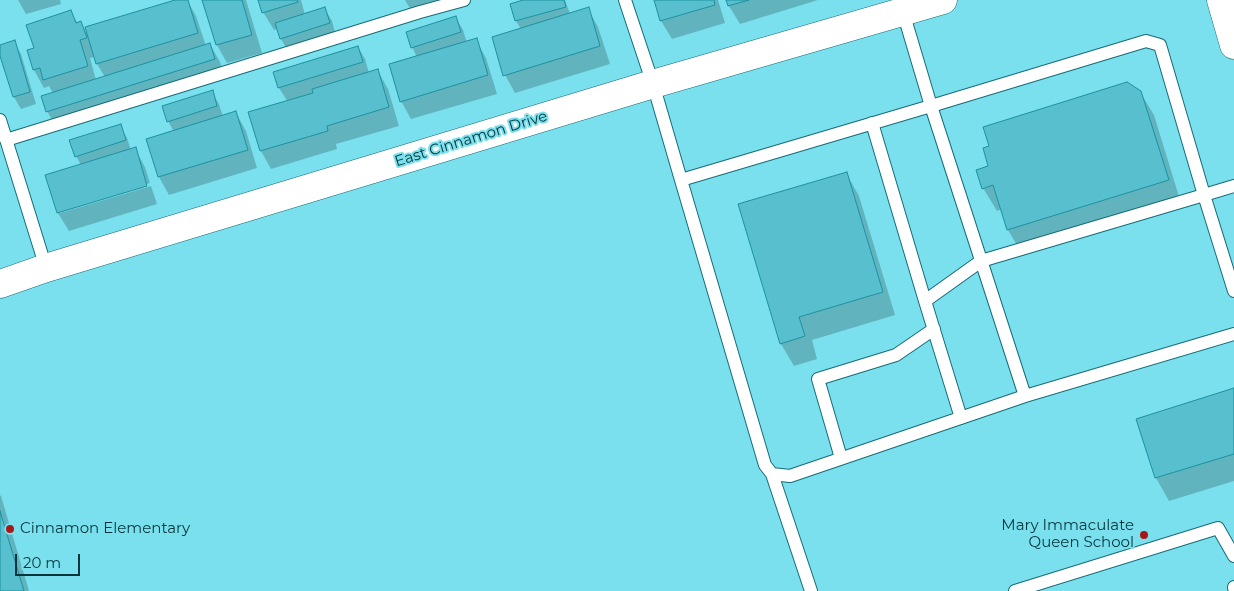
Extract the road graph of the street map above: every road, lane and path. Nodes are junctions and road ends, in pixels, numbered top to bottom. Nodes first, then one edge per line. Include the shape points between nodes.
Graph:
1 (464, 0) edge
2 (625, 0) edge
3 (943, 0) edge
4 (1221, 0) edge
5 (903, 12) junction
6 (1234, 45) edge
7 (654, 84) junction
8 (931, 106) junction
9 (0, 120) edge
10 (872, 123) junction
11 (6, 140) junction
12 (681, 180) junction
13 (1234, 186) edge
14 (1204, 195) junction
15 (981, 261) junction
16 (46, 268) junction
17 (0, 284) edge
18 (1234, 290) edge
19 (926, 301) junction
20 (934, 329) junction
21 (1234, 334) edge
22 (1025, 396) junction
23 (961, 418) junction
24 (841, 458) junction
25 (772, 474) junction
26 (1234, 556) edge
27 (811, 591) edge
28 (1015, 591) edge

1 - 11 lane
2 - 7 lane
3 - 5 street, East Cinnamon Drive
4 - 6 street
5 - 7 street, East Cinnamon Drive
5 - 8 lane
7 - 12 lane
7 - 16 street, East Cinnamon Drive
8 - 10 lane
8 - 14 lane via 1146,41 1160,45
8 - 15 lane
9 - 11 lane
10 - 12 lane
10 - 19 lane
11 - 16 lane
12 - 25 lane via 765,465
13 - 14 lane
14 - 15 lane
14 - 18 lane
15 - 19 lane
15 - 22 lane
16 - 17 street, East Cinnamon Drive
19 - 20 lane
20 - 23 lane
20 - 24 lane via 896,355 818,380
21 - 22 lane
22 - 23 lane
23 - 24 lane
24 - 25 lane via 790,476
25 - 27 lane
26 - 28 lane via 1218,528

